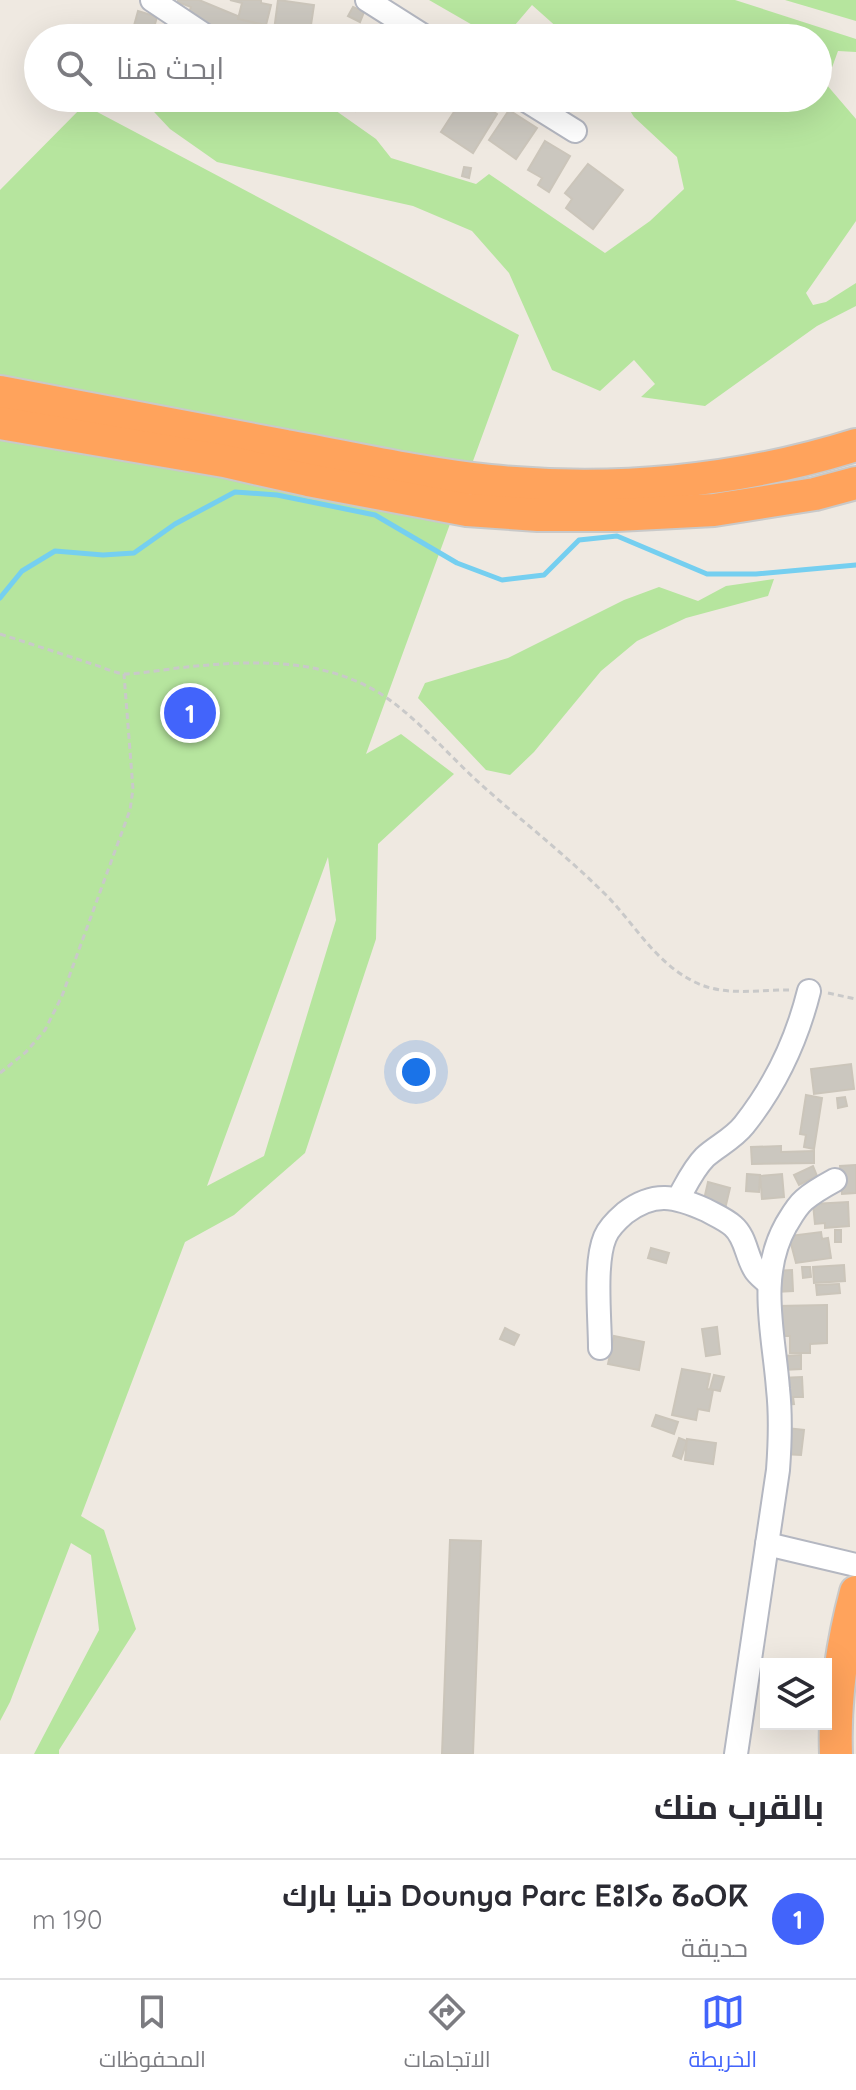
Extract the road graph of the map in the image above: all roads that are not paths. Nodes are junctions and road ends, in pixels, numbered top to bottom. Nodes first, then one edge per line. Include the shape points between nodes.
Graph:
1 (367, 0) edge
2 (156, 1) edge
3 (189, 24) edge
4 (405, 24) edge
5 (544, 112) edge
6 (575, 131) dead end
7 (0, 392) edge
8 (0, 423) edge
9 (856, 445) edge
10 (856, 483) edge
11 (815, 494) junction
12 (856, 499) edge
13 (809, 991) road end
14 (835, 1180) dead end
15 (678, 1199) junction
16 (768, 1283) junction
17 (600, 1348) dead end
18 (767, 1544) junction
19 (856, 1565) edge
20 (856, 1592) edge
21 (736, 1754) edge
22 (836, 1754) edge

1 - 4 street
2 - 3 street
5 - 6 street
7 - 9 highway via 426,472 546,485 688,480 766,468
8 - 11 highway via 467,510 617,515 714,510
10 - 11 highway
11 - 12 highway
13 - 15 street via 794,1039 753,1112 703,1159
14 - 16 street via 803,1201 791,1216 775,1249
15 - 16 street via 737,1229 755,1270
15 - 17 street via 646,1200 617,1220 606,1236 600,1257
16 - 18 street via 781,1436
18 - 19 street
18 - 21 street
20 - 22 highway via 840,1666

